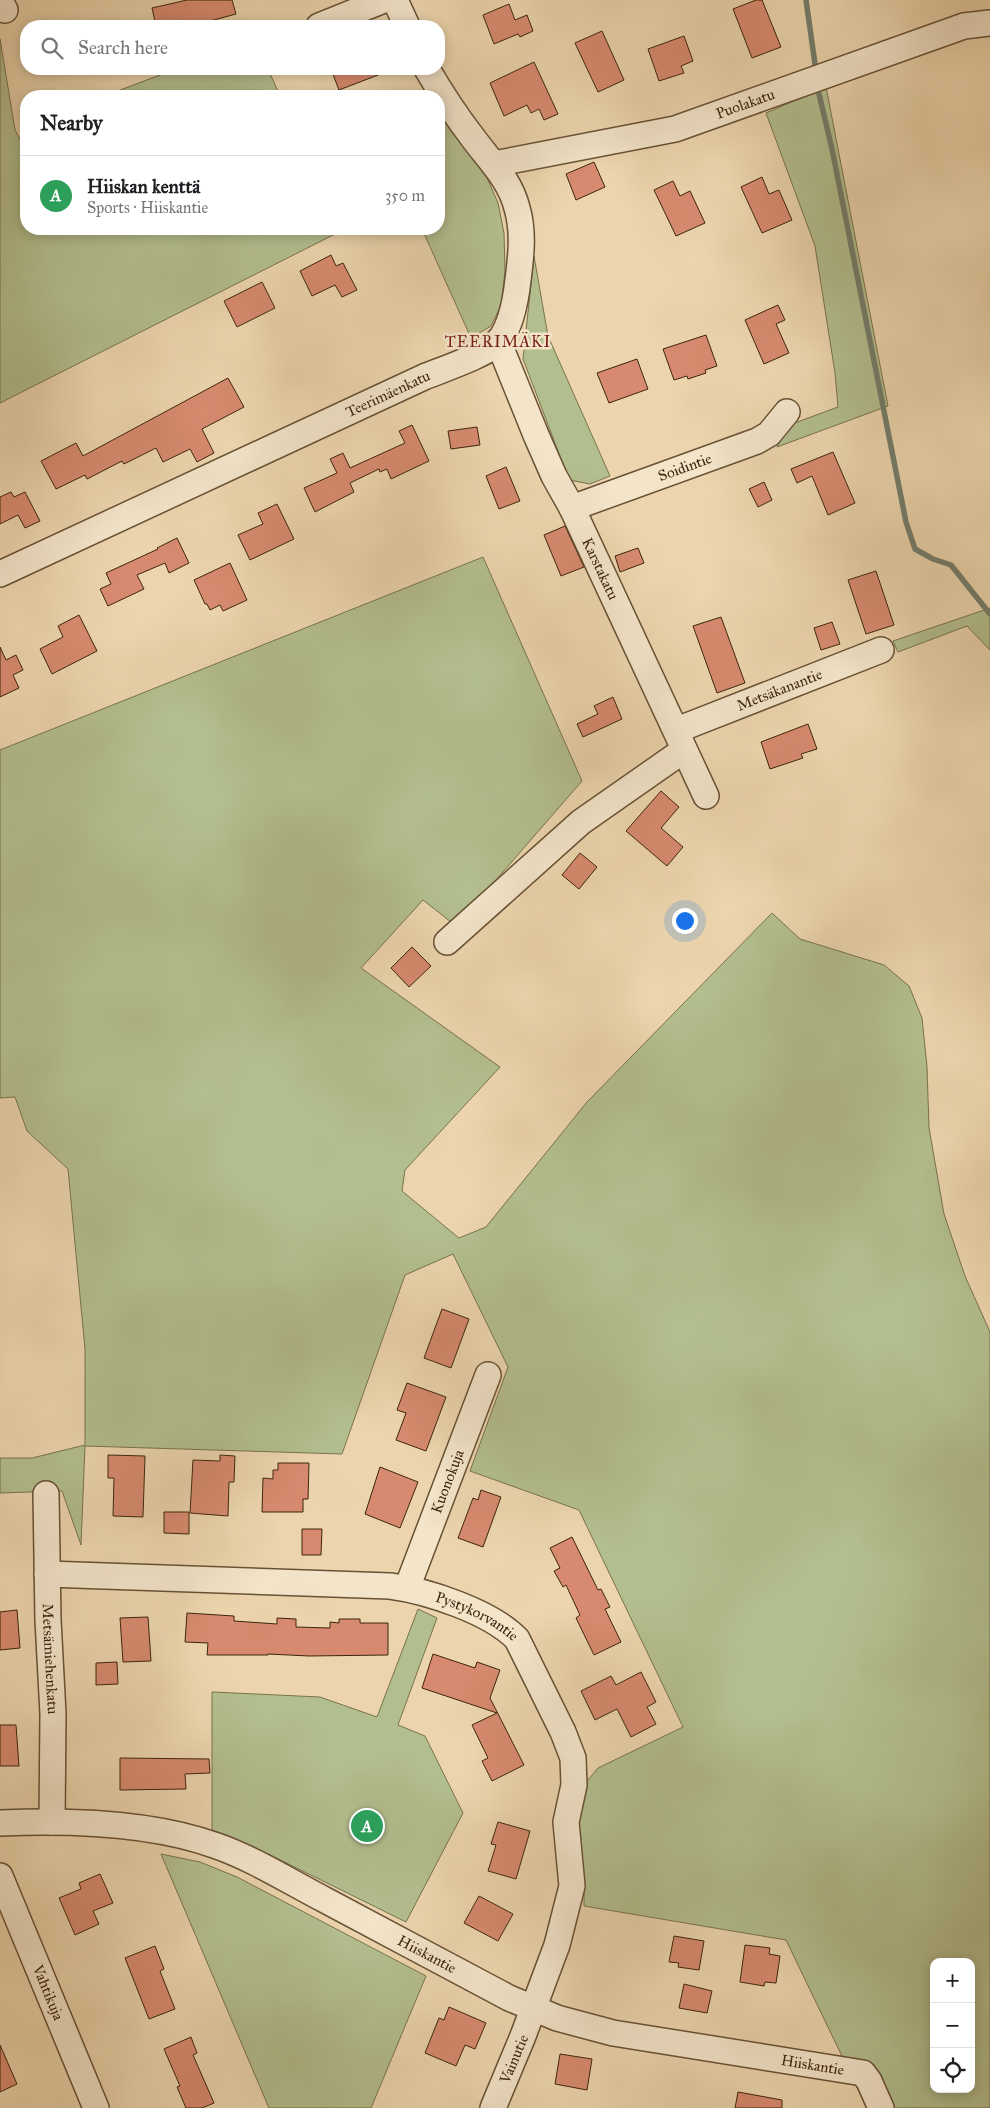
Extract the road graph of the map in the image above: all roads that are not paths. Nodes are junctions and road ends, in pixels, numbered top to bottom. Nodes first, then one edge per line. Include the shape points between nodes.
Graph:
1 (384, 0) edge
2 (395, 0) edge
3 (334, 20) edge
4 (404, 20) edge
5 (990, 23) edge
6 (431, 75) edge
7 (440, 90) edge
8 (445, 98) edge
9 (494, 164) junction
10 (498, 341) junction
11 (787, 412) dead end
12 (572, 508) junction
13 (0, 574) edge
14 (881, 650) dead end
15 (681, 740) junction
16 (706, 796) dead end
17 (447, 942) dead end
18 (488, 1375) dead end
19 (46, 1494) dead end
20 (46, 1574) junction
21 (407, 1588) junction
22 (52, 1822) junction
23 (0, 1823) edge
24 (0, 1876) edge
25 (533, 2009) junction
26 (96, 2108) edge
27 (492, 2108) edge
28 (881, 2108) edge

1 - 3 street
2 - 4 street
5 - 9 street, Puolakatu via 964,26 675,129
6 - 7 street
8 - 9 street
9 - 10 street via 509,185 518,209 521,232 521,258 513,310
10 - 12 street, Karstakatu via 554,476
10 - 13 street, Teerimäenkatu via 484,351
11 - 12 street, Soidintie via 768,434 757,441
12 - 15 street, Karstakatu
14 - 15 street, Metsäkanantie
15 - 16 street, Karstakatu
15 - 17 street, Metsäkanantie via 581,822
18 - 21 street, Kuonokuja
19 - 20 street, Metsämiehenkatu
20 - 21 street, Pystykorvantie
20 - 22 street, Metsämiehenkatu via 53,1714
21 - 25 street, Pystykorvantie via 479,1612 507,1628 524,1652 569,1745 575,1772 566,1822 572,1886 564,1923
22 - 23 street, Hiiskantie
22 - 25 street, Hiiskantie via 155,1830 217,1846
24 - 26 street, Vahtikuja
25 - 27 street, Vainutie
25 - 28 street, Hiiskantie via 613,2033 862,2073

